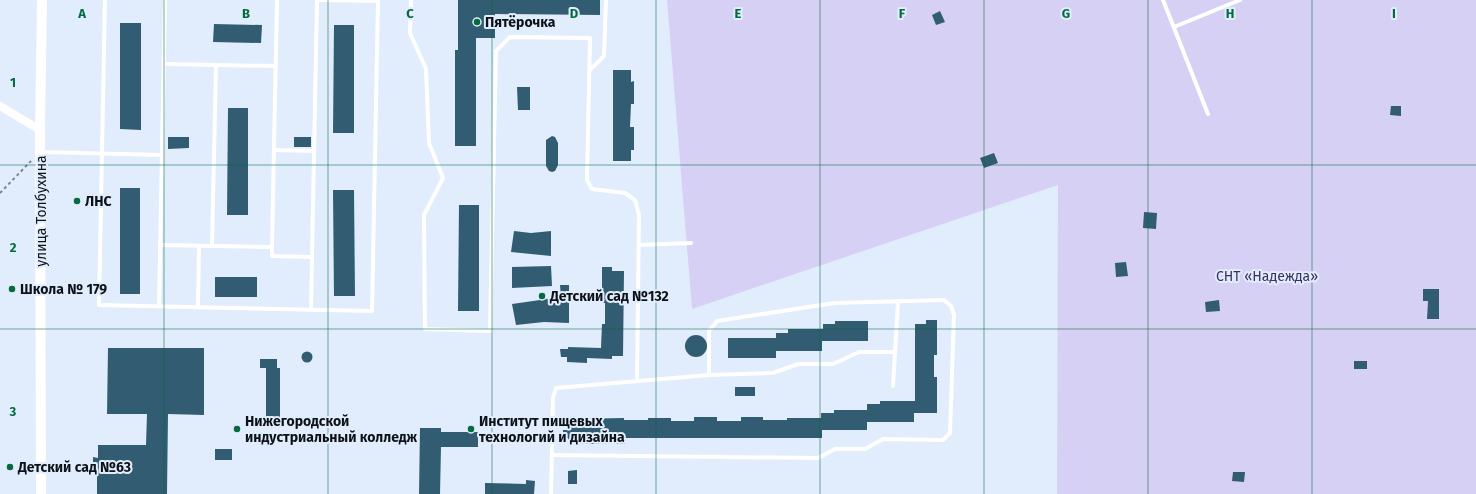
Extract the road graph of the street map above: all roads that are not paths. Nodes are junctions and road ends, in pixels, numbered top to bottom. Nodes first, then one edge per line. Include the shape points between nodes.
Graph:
1 (42, 0) edge
2 (105, 0) edge
3 (165, 0) edge
4 (277, 0) edge
5 (317, 0) edge
6 (411, 0) edge
7 (606, 0) edge
8 (1163, 0) edge
9 (1240, 0) edge
10 (1174, 27) junction
11 (164, 64) junction
12 (216, 65) junction
13 (275, 66) junction
14 (589, 70) junction
15 (0, 106) edge
16 (1208, 114) dead end
17 (40, 130) junction
18 (274, 150) junction
19 (314, 150) junction
20 (41, 152) junction
21 (102, 154) junction
22 (162, 155) junction
23 (691, 243) dead end
24 (160, 245) junction
25 (639, 245) junction
26 (199, 246) junction
27 (212, 246) junction
28 (272, 247) junction
29 (311, 257) junction
30 (898, 302) junction
31 (159, 306) junction
32 (198, 307) junction
33 (311, 309) junction
34 (894, 352) junction
35 (709, 375) junction
36 (637, 381) junction
37 (893, 386) dead end
38 (552, 455) junction
39 (41, 494) edge
40 (551, 494) edge

1 - 17 street, улица Толбухина
2 - 21 lane
3 - 11 lane
4 - 13 lane
5 - 19 lane
5 - 33 lane via 378,1 372,310
6 - 14 lane via 410,33 426,69 429,143 443,178 424,215 425,329 490,331 496,52 510,37 590,38
7 - 14 lane via 604,56
8 - 10 lane
9 - 10 lane
10 - 16 lane
11 - 12 lane
11 - 22 lane
12 - 13 lane
12 - 27 lane
13 - 18 lane
14 - 25 lane via 587,180 592,189 625,193 635,200 639,215
15 - 17 street
17 - 20 street, улица Толбухина
18 - 19 lane
18 - 28 lane
19 - 29 lane
20 - 21 lane
20 - 39 street, улица Толбухина
21 - 22 lane
21 - 31 lane via 99,305
22 - 24 lane
23 - 25 lane
24 - 26 lane
24 - 31 lane
25 - 36 lane
26 - 27 lane
26 - 32 lane
27 - 28 lane
28 - 29 lane via 272,256
29 - 33 lane
30 - 34 lane
30 - 35 lane via 835,303 717,321 709,331
30 - 38 lane via 944,300 951,306 954,314 950,433 943,440 882,439 865,449 835,449 818,458
31 - 32 lane
32 - 33 lane
34 - 35 lane via 859,352 833,364 798,364 773,374
34 - 37 lane
35 - 36 lane
36 - 38 lane via 556,388 553,398
38 - 40 lane

